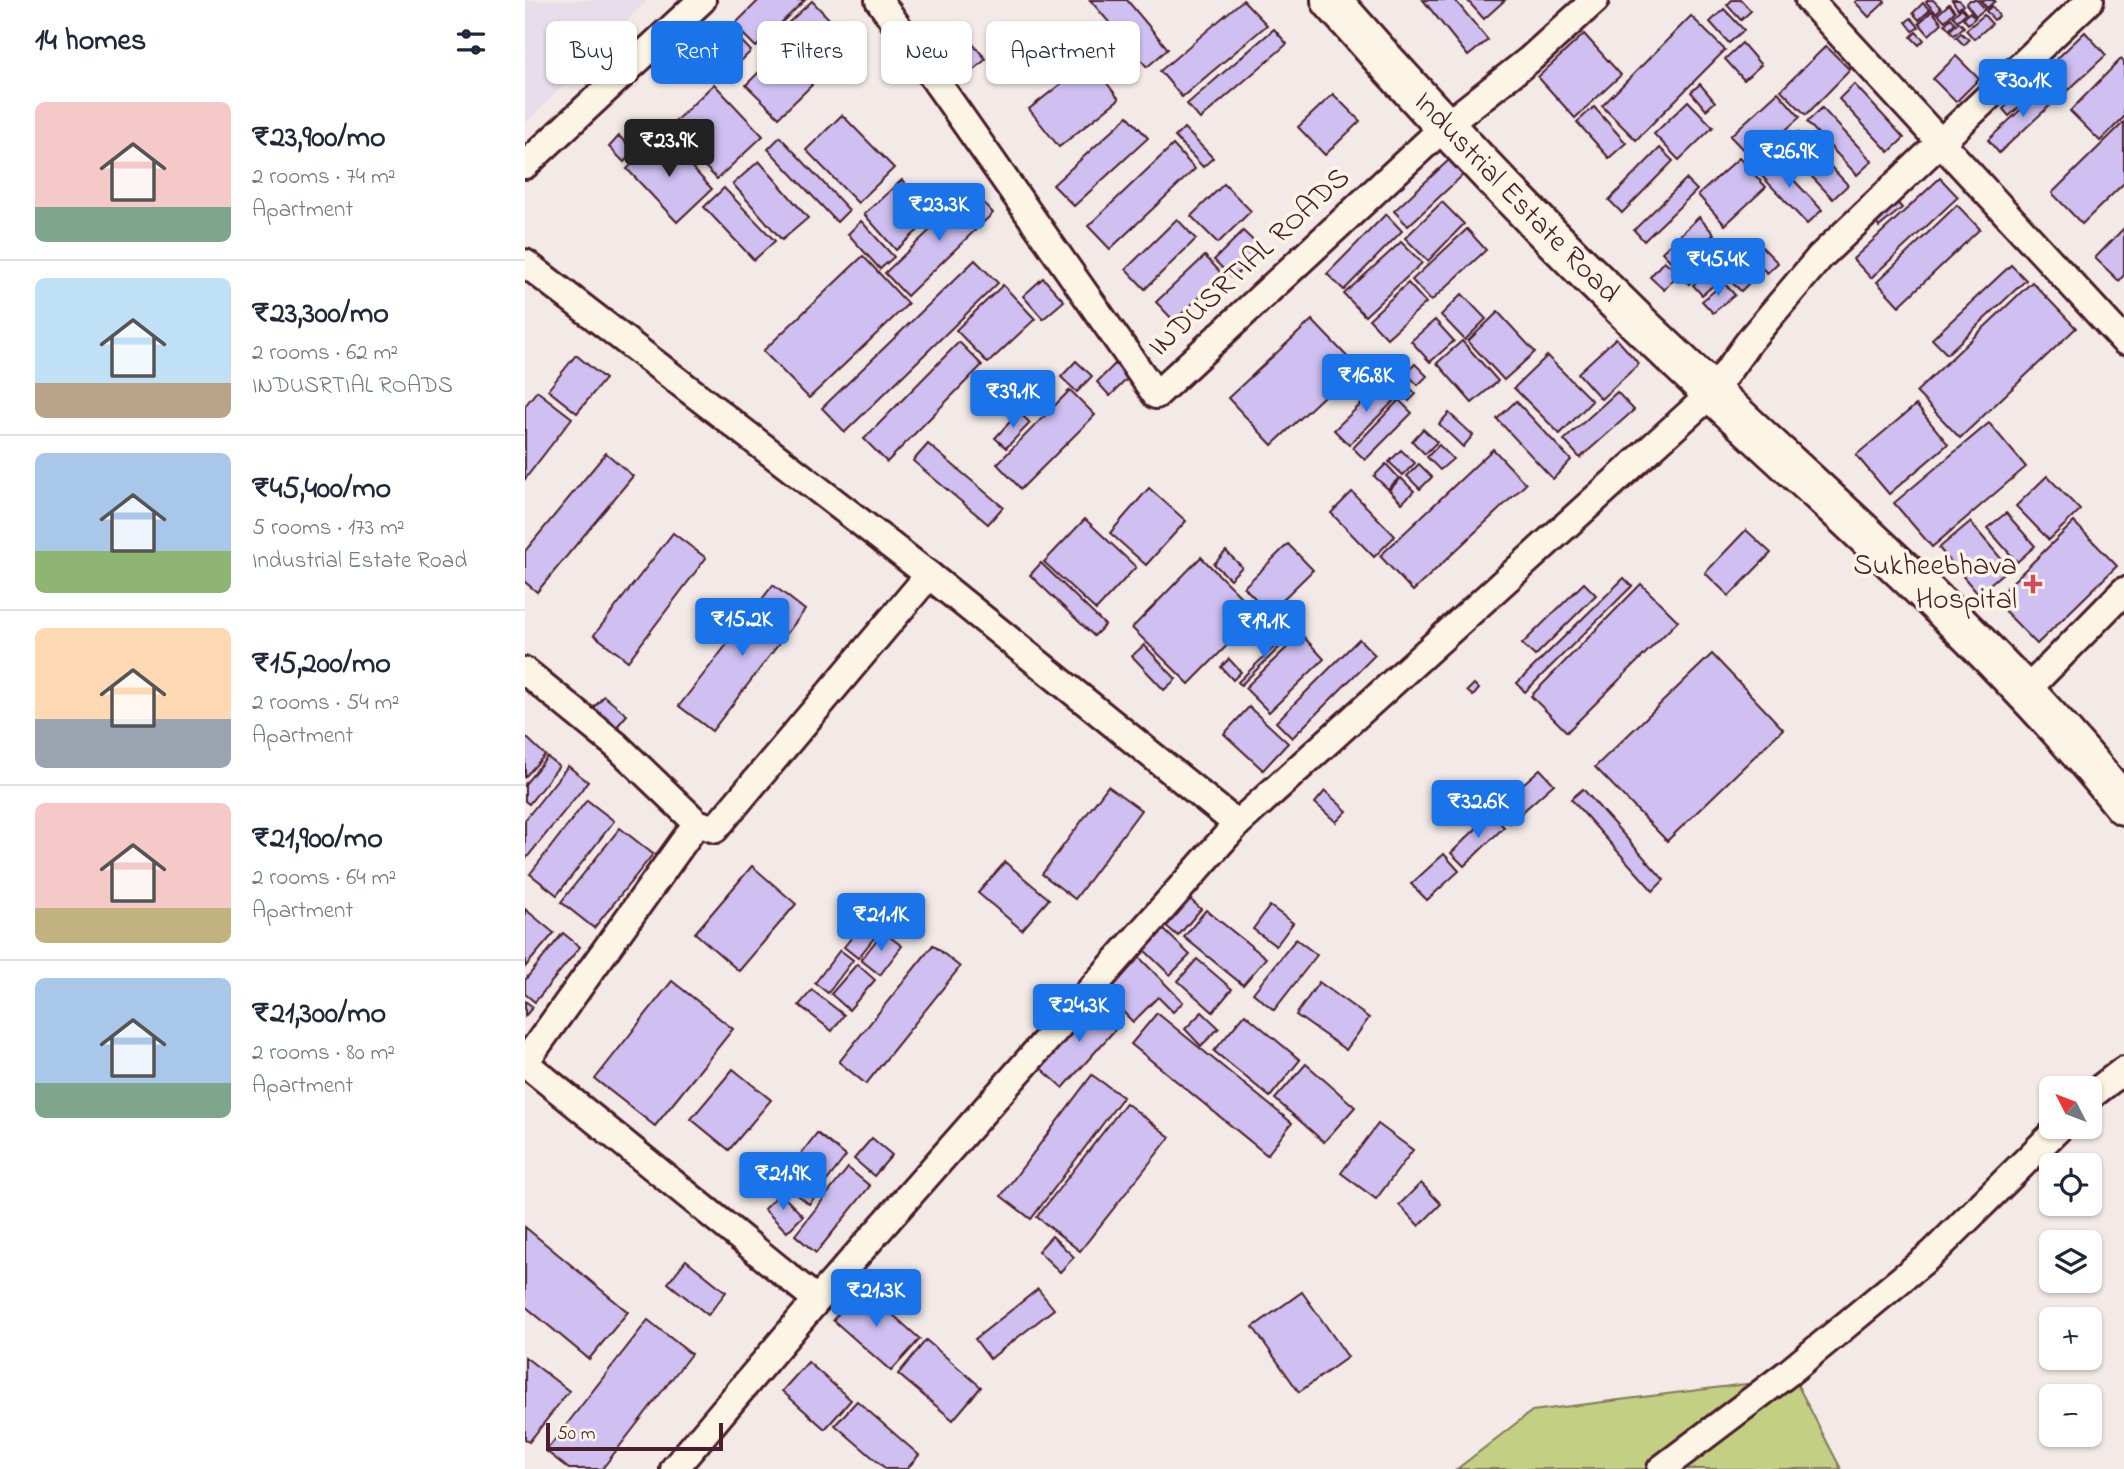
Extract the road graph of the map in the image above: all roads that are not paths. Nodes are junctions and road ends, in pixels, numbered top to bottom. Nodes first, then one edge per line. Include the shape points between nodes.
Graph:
1 (702, 0) edge
2 (879, 0) edge
3 (1331, 0) edge
4 (1595, 0) edge
5 (1809, 0) edge
6 (2090, 0) edge
7 (1444, 127) junction
8 (1941, 140) junction
9 (525, 165) edge
10 (525, 263) edge
11 (2124, 341) edge
12 (1712, 393) junction
13 (929, 575) junction
14 (2124, 591) edge
15 (525, 671) edge
16 (2024, 693) junction
17 (2124, 805) edge
18 (697, 823) junction
19 (1237, 824) junction
20 (525, 1063) edge
21 (2124, 1070) edge
22 (2102, 1087) edge
23 (2048, 1139) edge
24 (817, 1300) junction
25 (674, 1469) edge
26 (1661, 1469) edge

1 - 9 street
2 - 7 street, INDUSRTIAL ROADS via 1156,396
3 - 7 main road, Industrial Estate Road
4 - 7 street, INDUSRTIAL ROADS
5 - 8 street
6 - 8 street
7 - 12 main road, Industrial Estate Road via 1568,257
8 - 11 street
8 - 12 street via 1820,257
10 - 13 street
12 - 16 main road, Industrial Estate Road via 1890,557
12 - 19 street
13 - 18 street via 715,829
13 - 19 street
14 - 16 street
15 - 18 street via 617,746
16 - 17 main road, Industrial Estate Road via 2082,752
18 - 20 street
19 - 24 street
20 - 24 street
21 - 22 street
23 - 26 street via 1933,1253 1788,1373
24 - 25 street

